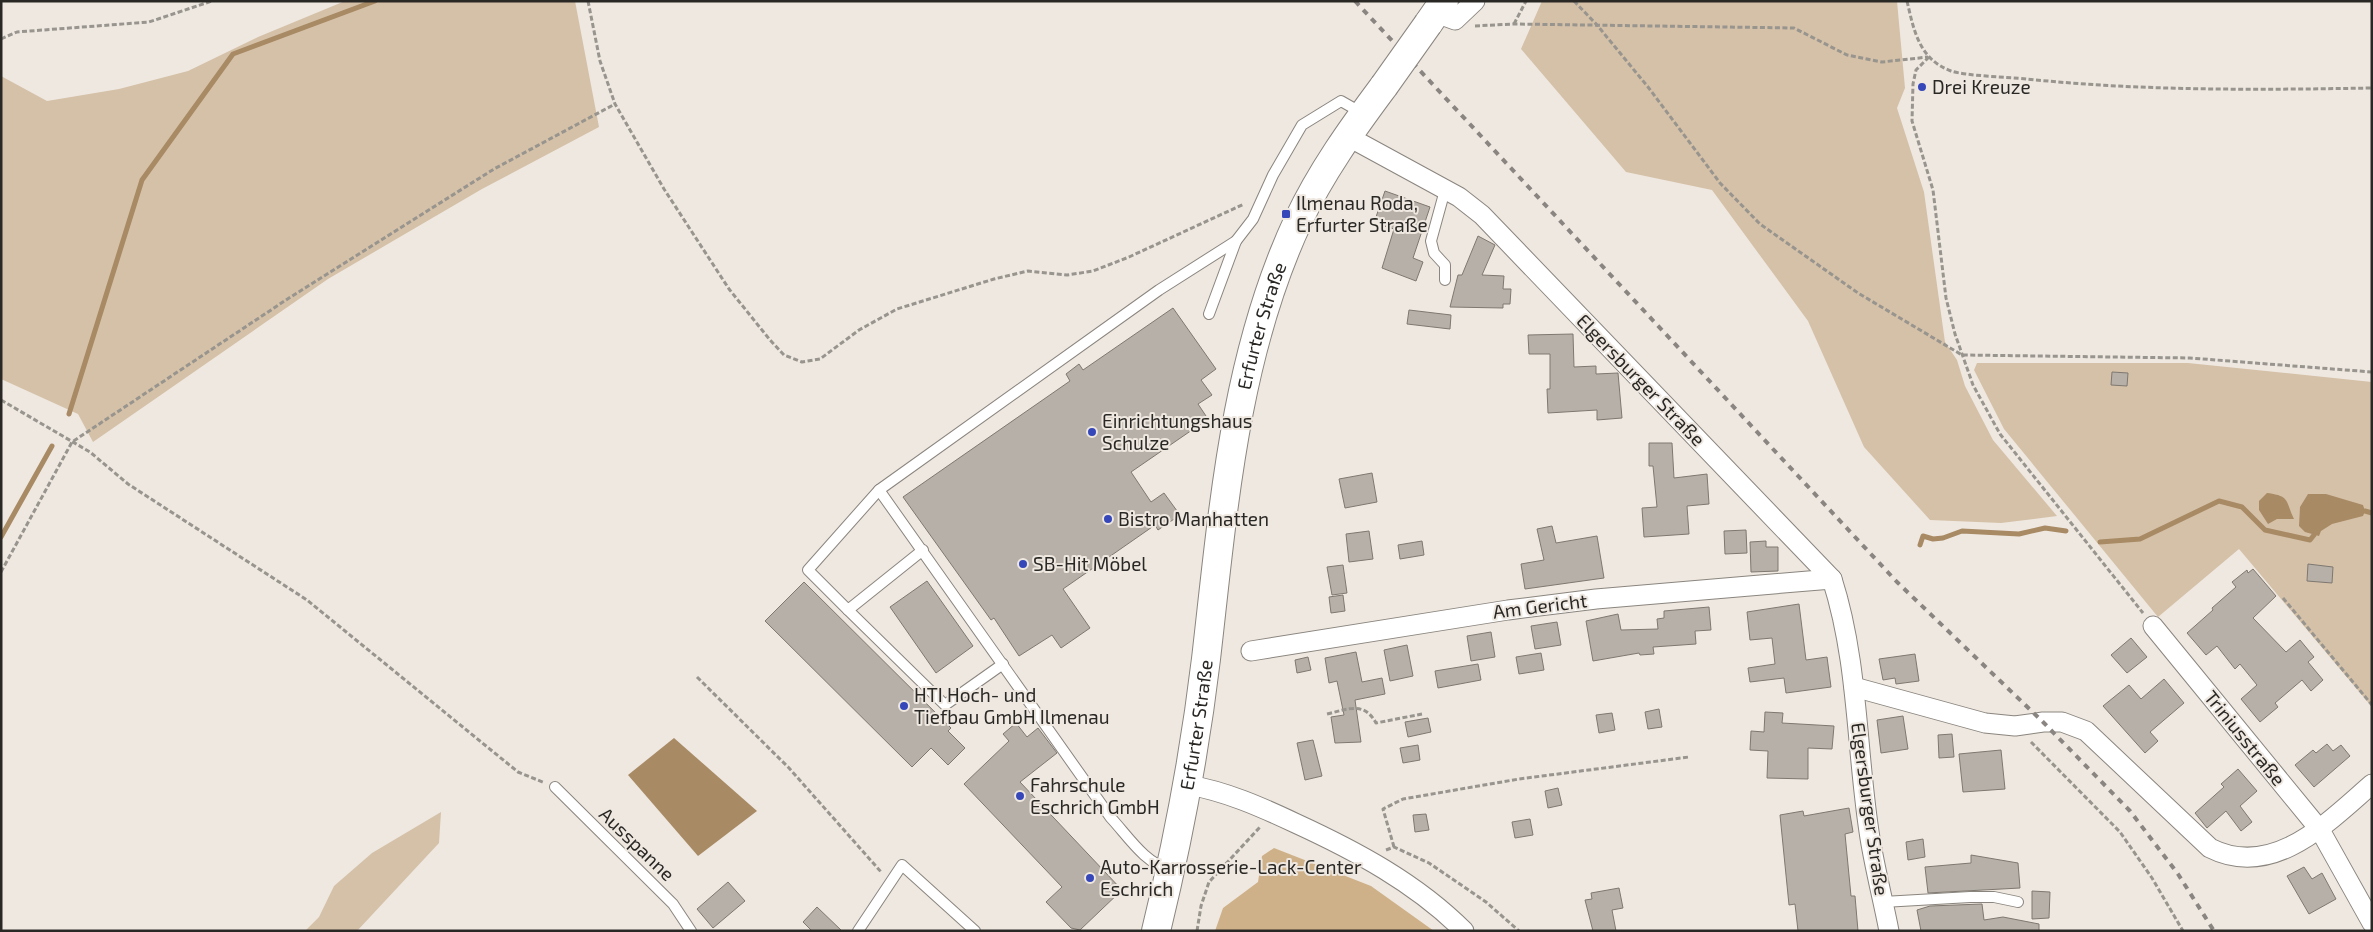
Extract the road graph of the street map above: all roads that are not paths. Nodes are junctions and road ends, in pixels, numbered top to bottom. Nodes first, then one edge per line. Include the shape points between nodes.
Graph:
1 (1474, 1) edge
2 (1436, 13) edge
3 (1364, 114) junction
4 (1347, 136) junction
5 (1445, 190) junction
6 (1236, 241) junction
7 (1445, 280) dead end
8 (1209, 314) dead end
9 (879, 490) junction
10 (923, 550) junction
11 (1832, 579) junction
12 (848, 610) junction
13 (2153, 626) road end
14 (1251, 651) dead end
15 (1003, 664) junction
16 (1854, 687) junction
17 (2372, 784) edge
18 (1188, 785) junction
19 (555, 787) road end
20 (2320, 830) junction
21 (1171, 869) junction
22 (1883, 902) junction
23 (2018, 902) dead end
24 (2372, 922) edge
25 (691, 931) edge
26 (858, 931) edge
27 (975, 931) edge
28 (1156, 931) edge
29 (1464, 931) edge
30 (1889, 931) edge

1 - 2 street via 1455,20
2 - 3 main road, Erfurter Straße, bridge
3 - 4 main road, Erfurter Straße
3 - 6 lane via 1341,101 1302,125 1262,196 1253,219
4 - 5 street, Elgersburger Straße
4 - 18 main road, Erfurter Straße via 1298,222 1252,353 1231,452
5 - 7 lane via 1431,241 1434,253 1445,265
5 - 11 street, Elgersburger Straße via 1482,214
6 - 8 lane
6 - 9 lane via 1159,290
9 - 10 lane
9 - 12 lane via 808,570
10 - 12 lane
10 - 15 lane
11 - 14 street, Am Gericht via 1518,608
11 - 16 street, Elgersburger Straße via 1842,610
12 - 15 lane via 945,705
13 - 20 street, Triniusstraße
15 - 21 lane via 1111,818 1160,868
16 - 20 street via 1985,723 2015,726 2062,722 2086,731 2210,848 2221,854 2252,857 2280,852
16 - 22 street, Elgersburger Straße via 1870,837
17 - 20 street
18 - 21 main road, Erfurter Straße
18 - 29 street via 1270,811 1367,858 1407,884
19 - 25 lane, Ausspanne via 673,904
20 - 24 street, Triniusstraße
21 - 28 main road, Erfurter Straße
22 - 23 lane via 1978,897
22 - 30 street, Elgersburger Straße
26 - 27 lane via 902,865

